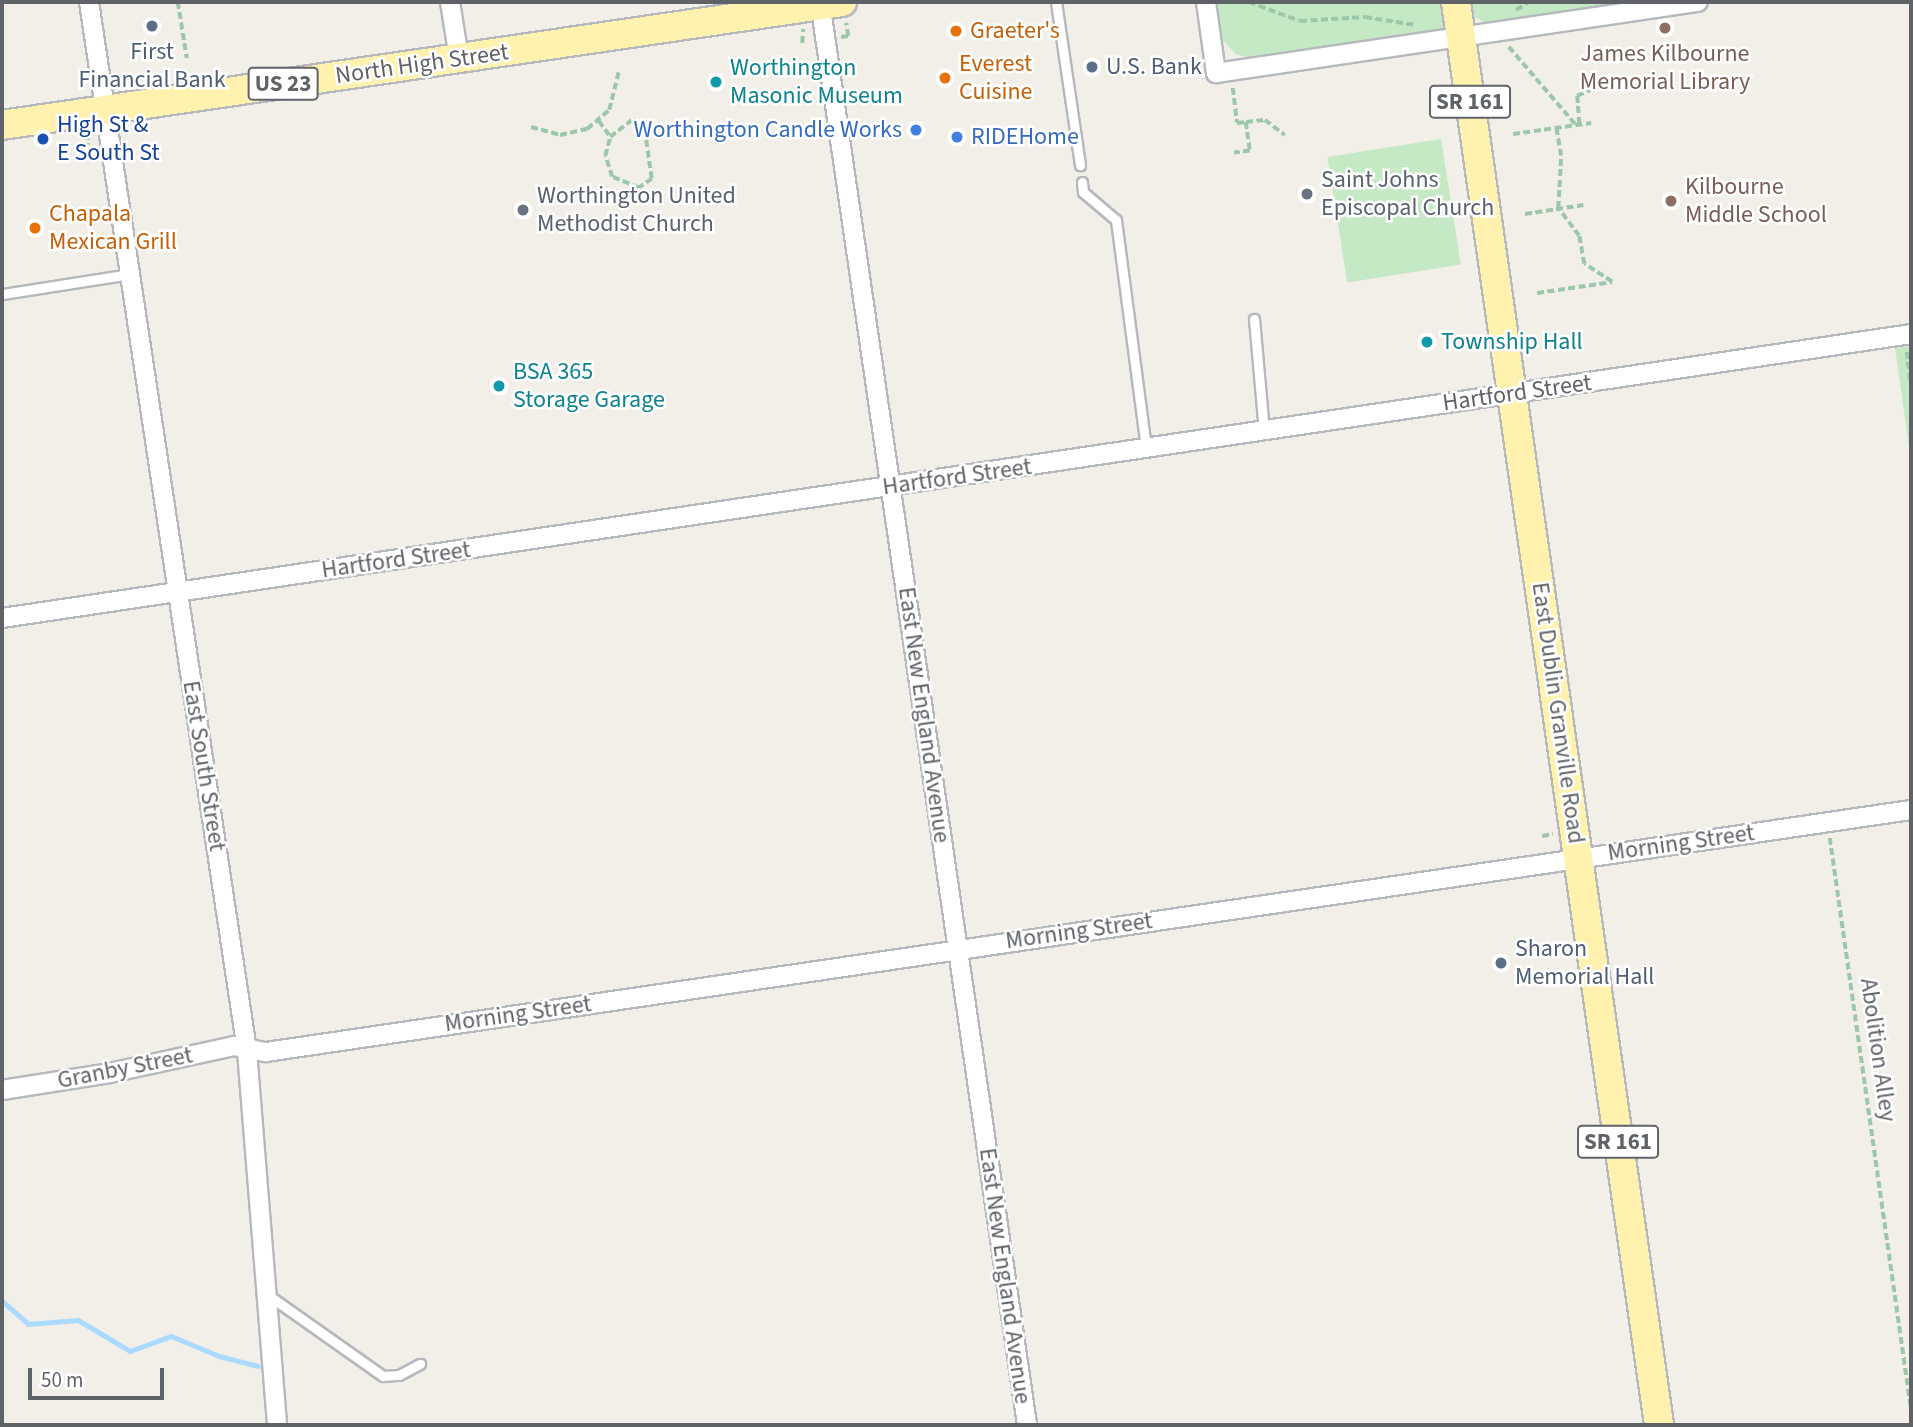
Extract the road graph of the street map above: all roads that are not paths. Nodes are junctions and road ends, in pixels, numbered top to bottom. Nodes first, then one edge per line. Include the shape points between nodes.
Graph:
1 (89, 2) edge
2 (450, 2) edge
3 (1056, 2) edge
4 (1206, 2) edge
5 (1456, 2) edge
6 (1698, 2) edge
7 (832, 7) edge
8 (1461, 37) junction
9 (459, 58) junction
10 (107, 110) junction
11 (2, 125) edge
12 (1080, 165) dead end
13 (1082, 182) dead end
14 (130, 274) junction
15 (2, 294) edge
16 (1254, 319) dead end
17 (1909, 340) edge
18 (1512, 394) junction
19 (1264, 431) junction
20 (1146, 448) junction
21 (890, 486) junction
22 (178, 592) junction
23 (2, 618) edge
24 (1911, 810) edge
25 (1579, 858) junction
26 (957, 949) junction
27 (247, 1051) junction
28 (2, 1090) edge
29 (268, 1295) junction
30 (420, 1364) dead end
31 (277, 1425) edge
32 (1027, 1425) edge
33 (1659, 1425) edge

1 - 10 street, East South Street
2 - 9 street
3 - 12 lane
4 - 8 street via 1216,73
5 - 8 main road, East Dublin Granville Road / SR 161
6 - 8 street
7 - 9 main road, North High Street / US 23
7 - 21 street, East New England Avenue
8 - 18 main road, East Dublin Granville Road / SR 161
9 - 10 main road, North High Street / US 23
10 - 11 main road, North High Street / US 23
10 - 14 street, East South Street
13 - 20 lane via 1083,192 1116,220
14 - 15 lane
14 - 22 street, East South Street
16 - 19 lane
17 - 18 street, Hartford Street
18 - 19 street, Hartford Street
18 - 25 main road, East Dublin Granville Road / SR 161
19 - 20 street, Hartford Street
20 - 21 street, Hartford Street
21 - 22 street, Hartford Street
21 - 26 street, East New England Avenue
22 - 23 street, Hartford Street
22 - 27 street, East South Street
24 - 25 street, Morning Street
25 - 26 street, Morning Street
25 - 33 main road, East Dublin Granville Road / SR 161
26 - 27 street, Morning Street via 266,1052
26 - 32 street, East New England Avenue
27 - 28 street, Granby Street via 234,1046
27 - 29 street, East South Street
29 - 30 lane via 383,1376 399,1375
29 - 31 street, East South Street

